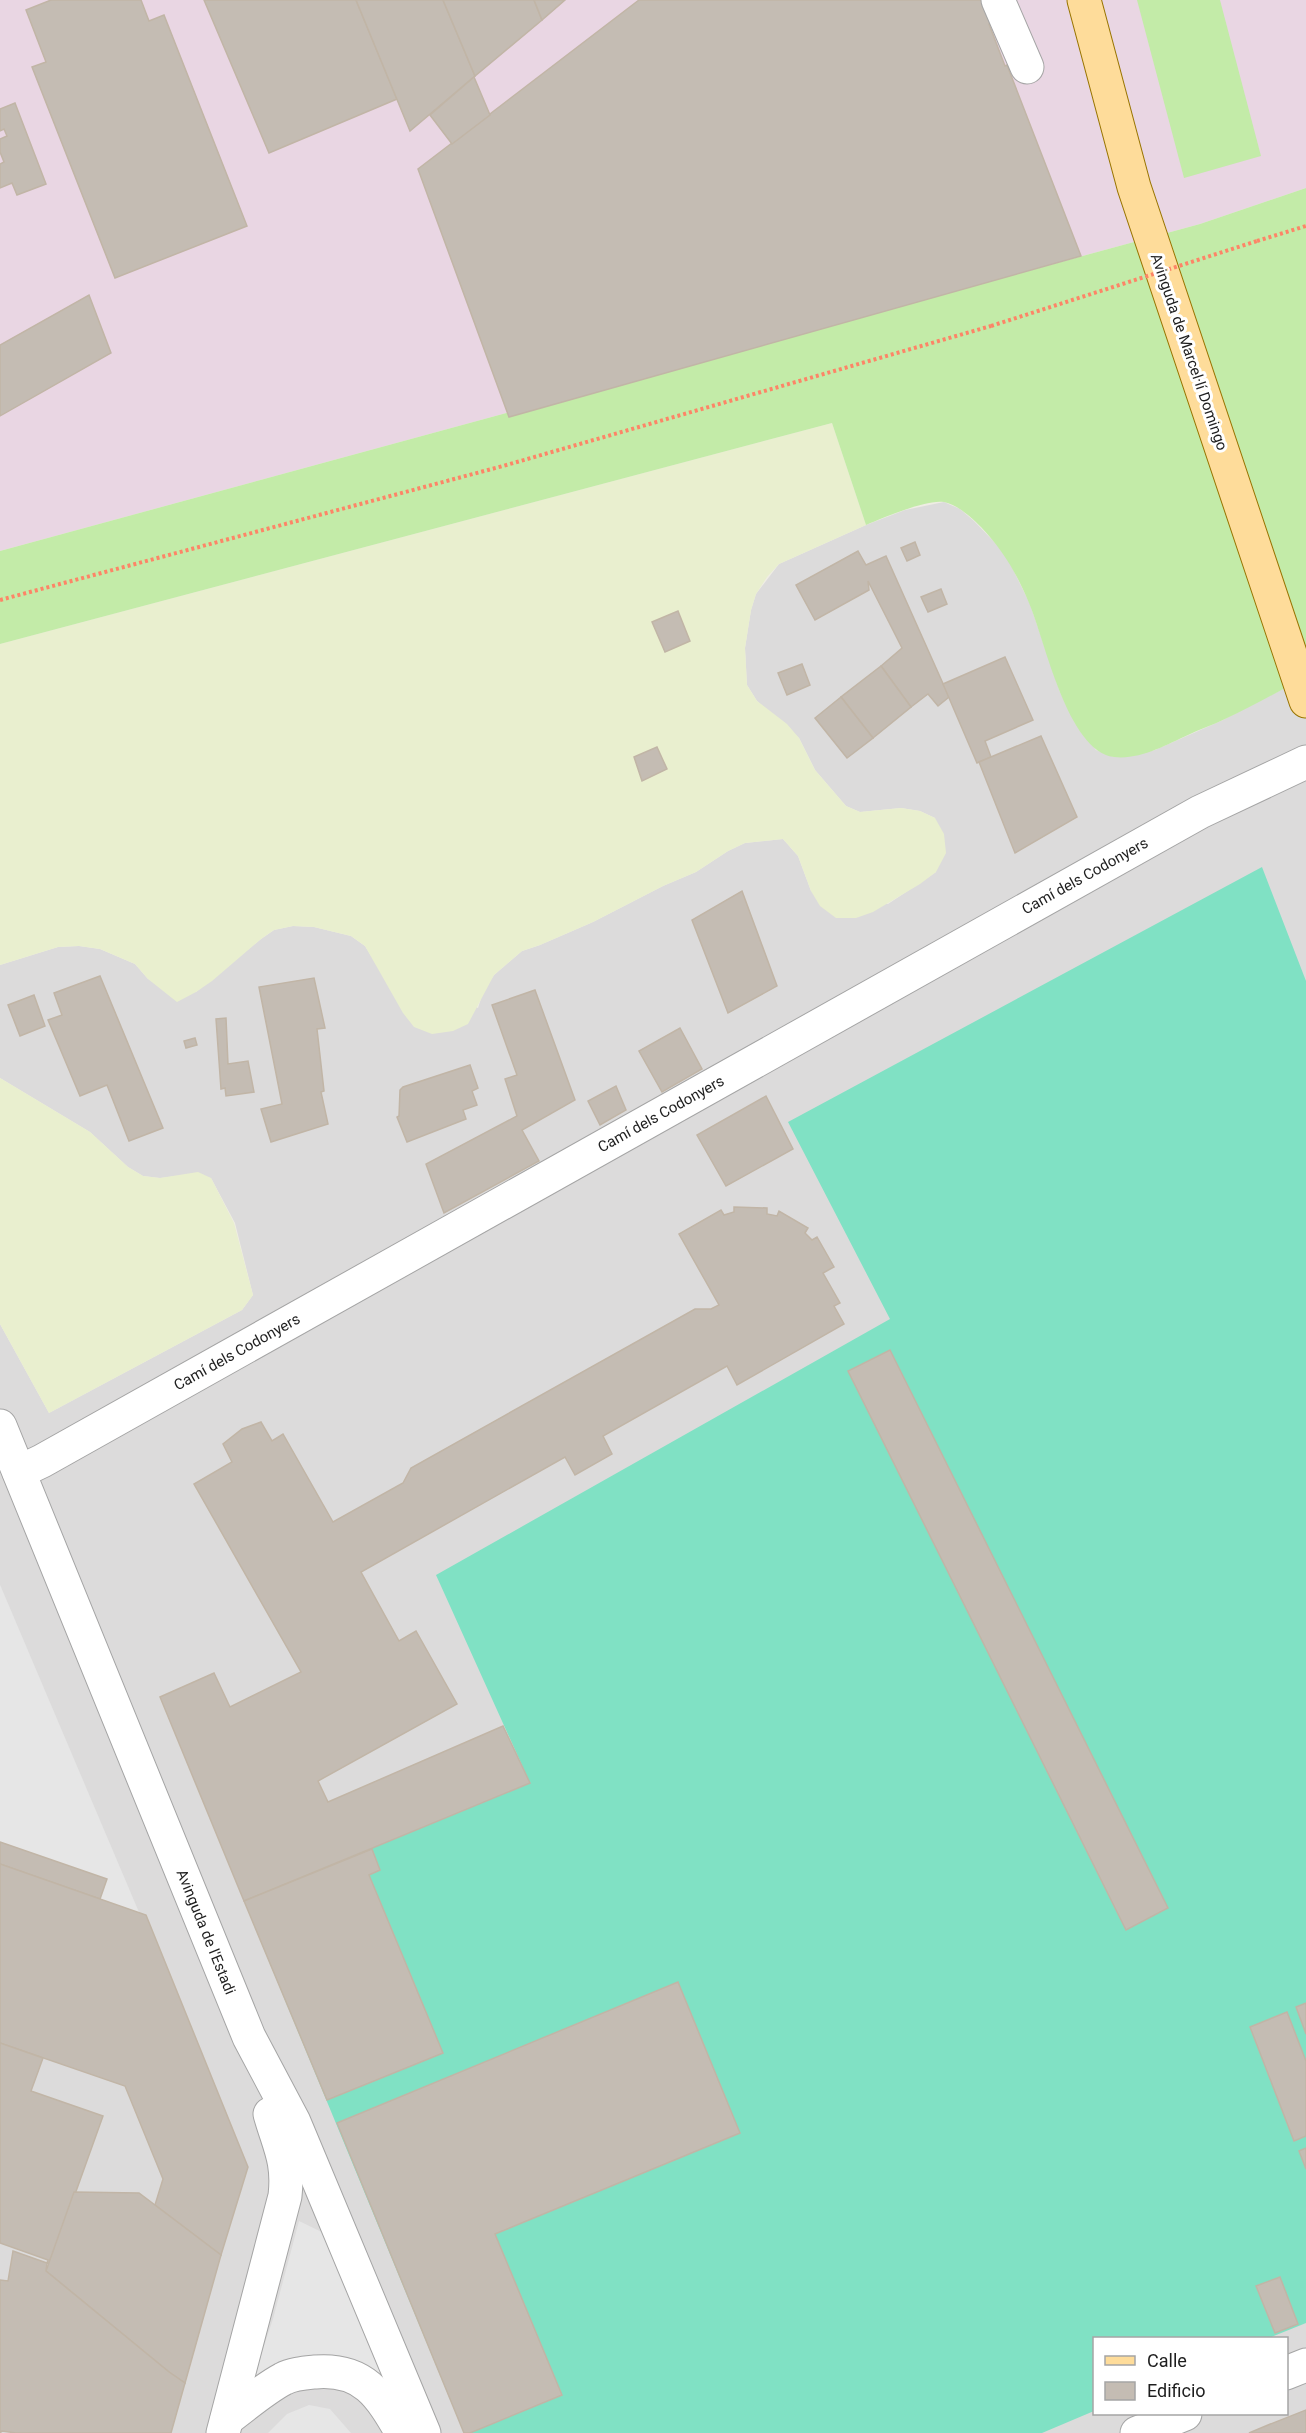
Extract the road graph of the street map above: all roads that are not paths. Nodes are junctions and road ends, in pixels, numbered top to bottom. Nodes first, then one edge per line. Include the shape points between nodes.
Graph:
1 (998, 0) edge
2 (1084, 0) edge
3 (1027, 68) dead end
4 (1306, 701) edge
5 (1306, 762) edge
6 (0, 1426) edge
7 (20, 1472) junction
8 (249, 2037) junction
9 (279, 2218) junction
10 (341, 2231) junction
11 (1306, 2365) edge
12 (1288, 2373) edge
13 (1182, 2415) edge
14 (225, 2426) edge
15 (402, 2433) edge
16 (424, 2433) edge
17 (1137, 2433) edge

1 - 3 street
2 - 4 main road, Avinguda de Marcel·lí Domingo via 1134,187
5 - 7 street, Camí dels Codonyers via 1200,812
6 - 7 street, Avinguda de l'Estadi
7 - 8 street, Avinguda de l'Estadi
8 - 9 street via 284,2153 287,2175
8 - 10 street, Avinguda de l'Estadi via 294,2122
9 - 10 street via 294,2213 308,2215
9 - 14 street
10 - 16 street, Avinguda de l'Estadi
11 - 12 street
13 - 17 street
14 - 15 street via 286,2377 330,2371 353,2376 367,2385 383,2400

